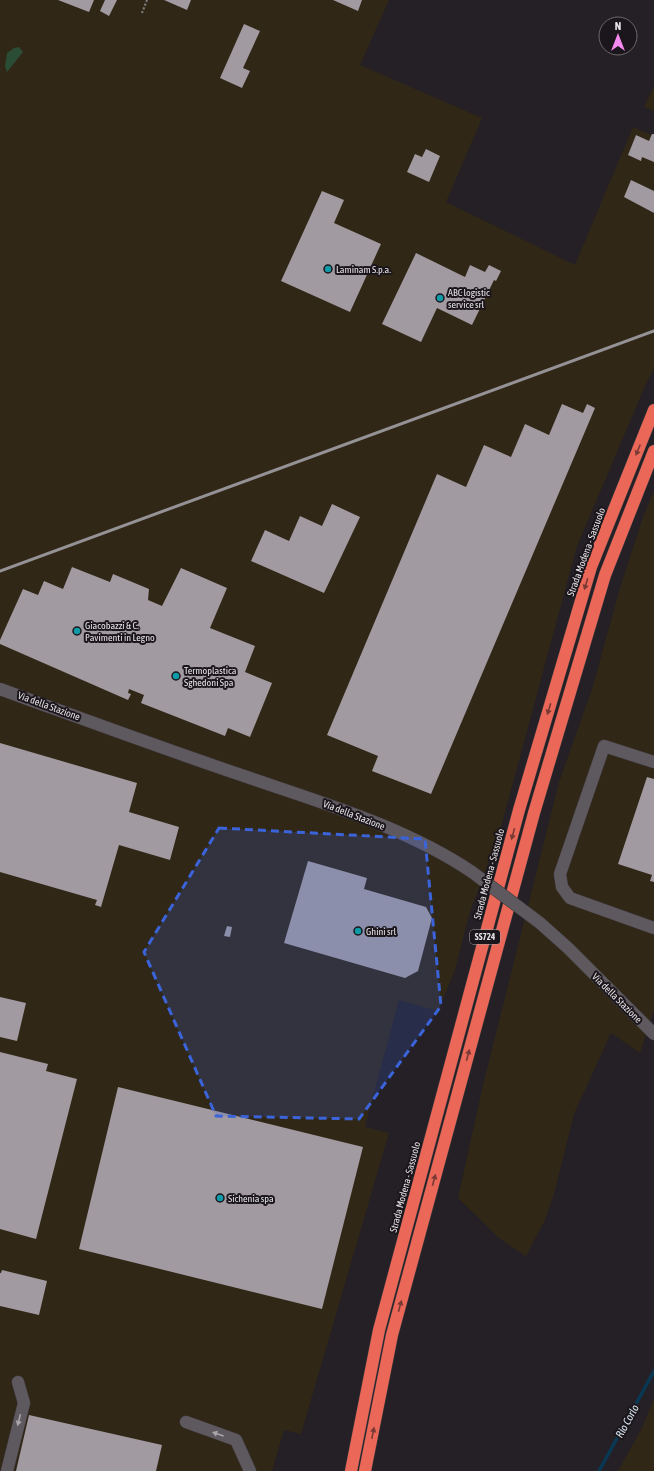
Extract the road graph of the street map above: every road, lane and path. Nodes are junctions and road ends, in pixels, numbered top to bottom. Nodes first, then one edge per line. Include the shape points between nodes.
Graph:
1 (147, 0) edge
2 (142, 13) dead end
3 (653, 412) edge
4 (654, 451) edge
5 (0, 688) edge
6 (654, 762) edge
7 (654, 928) edge
8 (654, 1034) edge
9 (18, 1382) dead end
10 (186, 1422) dead end
11 (7, 1471) edge
12 (250, 1471) edge
13 (351, 1471) edge
14 (365, 1471) edge

1 - 2 path
3 -> 13 highway, Strada Modena - Sassuolo / SS724 via 591,567 519,810 379,1330
14 -> 4 highway, SS724 via 392,1335 534,813 605,575
5 - 8 street, Via della Stazione, bridge via 359,816 405,835 458,863 540,923
6 - 7 street via 604,746 560,874 562,887 570,898
9 -> 11 street via 24,1403
12 -> 10 street via 236,1440

